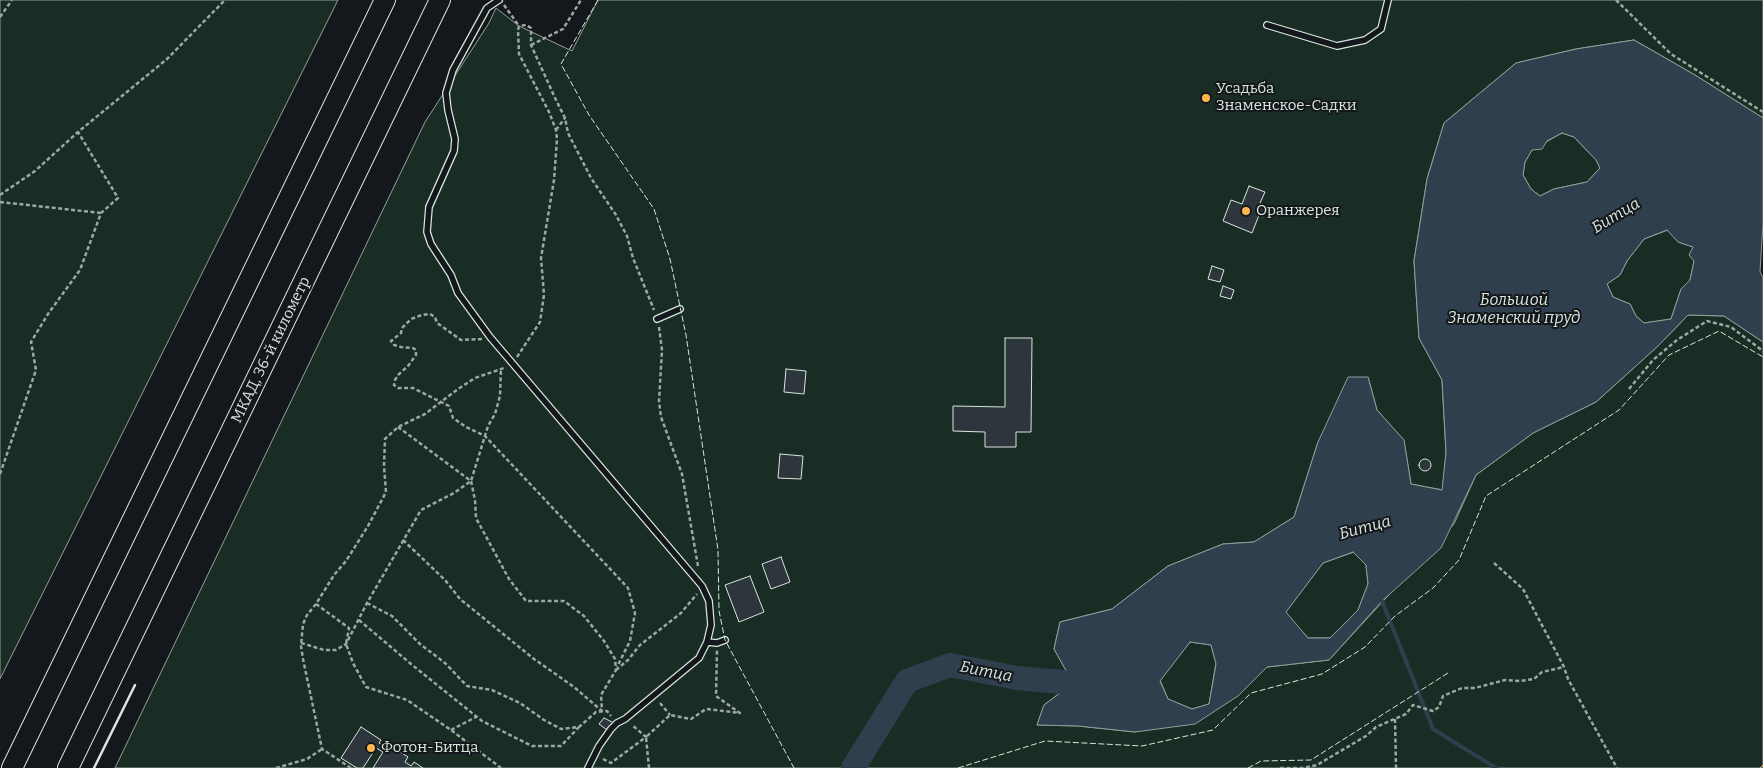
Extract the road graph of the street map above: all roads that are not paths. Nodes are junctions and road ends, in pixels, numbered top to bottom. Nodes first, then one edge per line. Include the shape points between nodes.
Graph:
1 (385, 0) edge
2 (440, 0) edge
3 (500, 0) edge
4 (1388, 0) edge
5 (1267, 25) dead end
6 (680, 308) dead end
7 (657, 319) road end
8 (726, 640) dead end
9 (706, 642) junction
10 (12, 768) edge
11 (68, 768) edge
12 (588, 768) edge

1 - 10 highway
2 - 11 highway, МКАД, 36-й километр
3 - 9 lane via 487,8 450,79 446,99 454,129 454,151 429,207 427,232 458,293 490,337 702,586 709,601 711,625
4 - 5 lane via 1380,29 1365,40 1337,46
6 - 7 lane
8 - 9 lane
9 - 12 lane via 699,658 611,729

